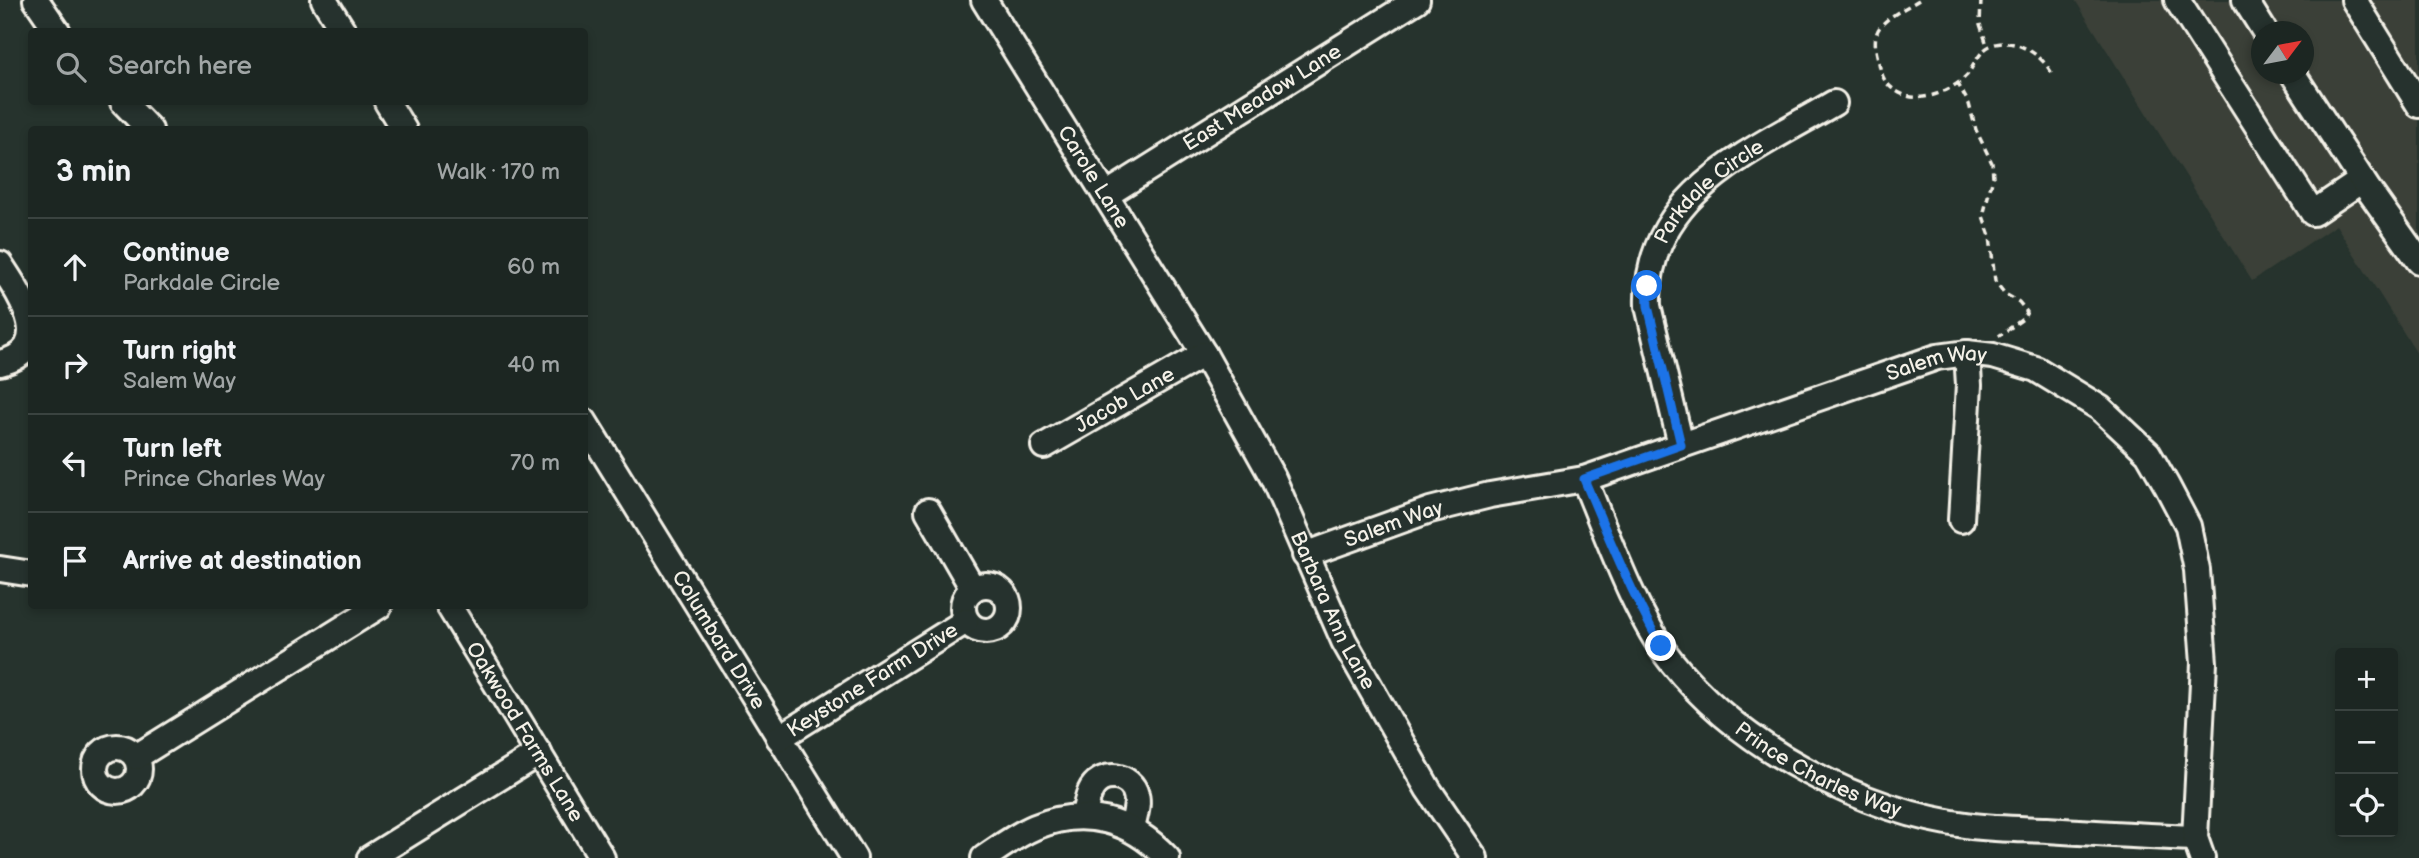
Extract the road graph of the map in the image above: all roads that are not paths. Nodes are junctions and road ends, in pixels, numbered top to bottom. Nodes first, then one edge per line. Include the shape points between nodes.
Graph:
1 (36, 0) edge
2 (324, 0) edge
3 (984, 0) edge
4 (2177, 0) edge
5 (2354, 0) edge
6 (2248, 1) edge
7 (1411, 2) edge
8 (2259, 21) edge
9 (55, 28) edge
10 (342, 28) edge
11 (2300, 84) edge
12 (1835, 103) dead end
13 (126, 105) edge
14 (389, 105) edge
15 (2419, 105) edge
16 (146, 126) edge
17 (402, 126) edge
18 (2362, 180) junction
19 (1106, 195) junction
20 (2419, 261) edge
21 (0, 264) edge
22 (28, 313) edge
23 (28, 342) edge
24 (1204, 354) junction
25 (1978, 354) junction
26 (0, 363) edge
27 (588, 428) edge
28 (1681, 445) junction
29 (1044, 446) dead end
30 (1584, 479) junction
31 (928, 511) dead end
32 (1961, 520) dead end
33 (1305, 555) junction
34 (0, 569) edge
35 (28, 573) edge
36 (973, 589) junction
37 (374, 609) edge
38 (451, 609) edge
39 (966, 621) junction
40 (779, 738) junction
41 (539, 752) junction
42 (136, 757) dead end
43 (1084, 816) junction
44 (1132, 829) junction
45 (2199, 848) edge
46 (370, 858) edge
47 (602, 858) edge
48 (854, 858) edge
49 (984, 858) edge
50 (1167, 858) edge
51 (1475, 858) edge

1 - 9 street
2 - 10 street
3 - 19 street, Carole Lane
4 - 18 street via 2313,213
5 - 15 street
6 - 8 street
7 - 19 street, East Meadow Lane
11 - 18 street
12 - 28 street, Parkdale Circle via 1729,164 1679,209 1659,244 1651,263 1648,306
13 - 16 street
14 - 17 street
18 - 20 street
19 - 24 street, Carole Lane
21 - 22 street
23 - 26 street via 16,358
24 - 29 street, Jacob Lane
24 - 33 street, Barbara Ann Lane via 1273,478
25 - 28 street, Salem Way via 1937,357
25 - 32 street via 1969,385
25 - 45 street, Salem Way via 2036,369 2100,408 2148,453 2188,526 2197,569 2204,663
27 - 40 street, Columbard Drive
28 - 30 street, Salem Way
30 - 33 street, Salem Way via 1430,510
30 - 45 street, Prince Charles Way via 1643,613 1671,661 1739,728 1789,760 1884,805 1972,826
31 - 36 street
33 - 51 street, Barbara Ann Lane via 1344,641 1395,734
34 - 35 street
36 - 39 street, Keystone Farm Drive via 963,607
36 - 39 street, Keystone Farm Drive via 988,585 1002,591 1009,613 1001,627 986,632
37 - 42 street
38 - 41 street, Oakwood Farms Lane
39 - 40 street, Keystone Farm Drive
40 - 48 street, Columbard Drive
41 - 46 street
41 - 47 street, Oakwood Farms Lane
43 - 44 street
43 - 44 street via 1093,786 1105,778 1121,778 1136,793
43 - 49 street via 1037,826
44 - 50 street via 1151,840

